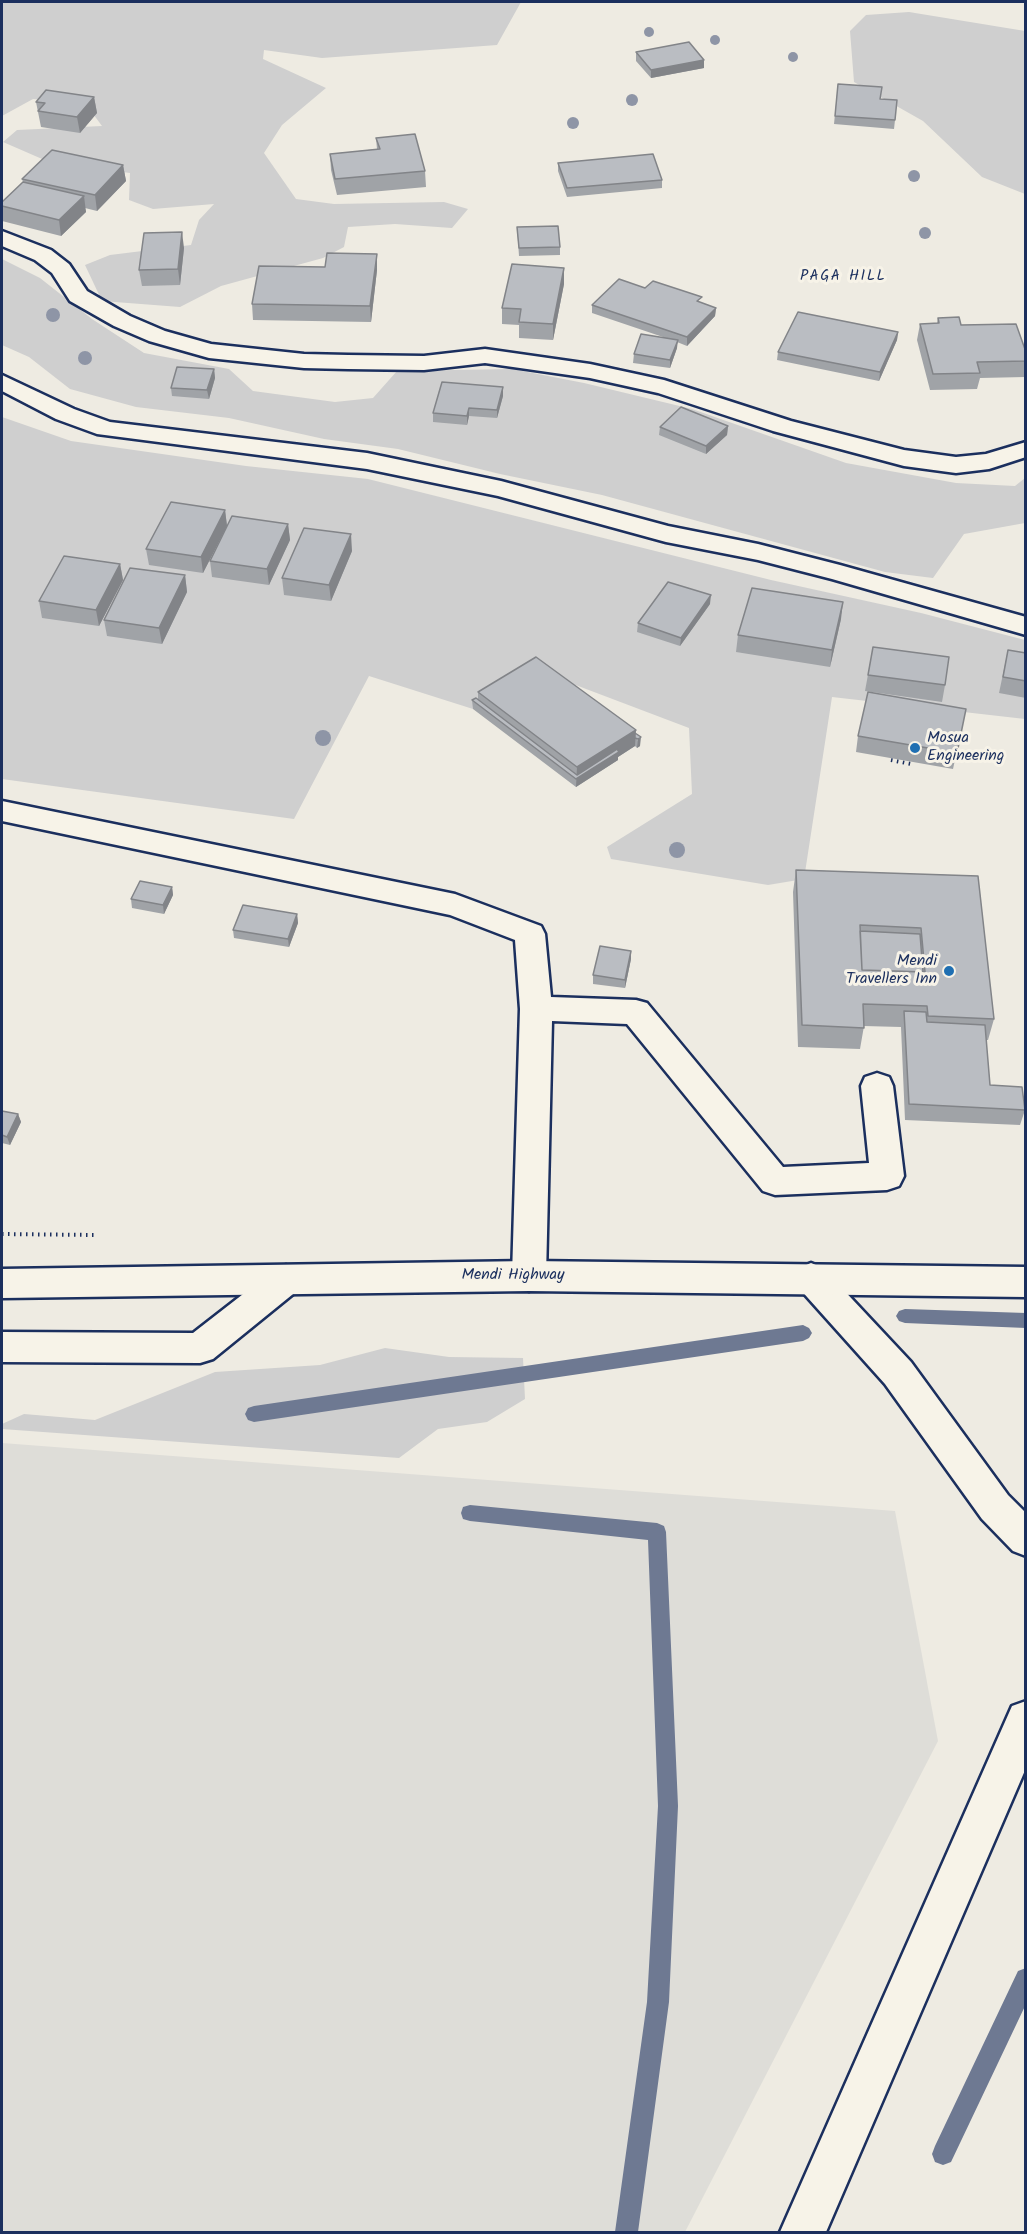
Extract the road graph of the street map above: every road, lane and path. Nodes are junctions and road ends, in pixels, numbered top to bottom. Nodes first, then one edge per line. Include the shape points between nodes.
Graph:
1 (2, 238) edge
2 (2, 382) edge
3 (1026, 450) edge
4 (1026, 626) edge
5 (891, 760) edge
6 (911, 764) edge
7 (2, 811) edge
8 (536, 1009) junction
9 (877, 1086) dead end
10 (529, 1276) junction
11 (811, 1278) junction
12 (286, 1280) junction
13 (1026, 1282) edge
14 (2, 1284) edge
15 (2, 1347) edge
16 (1026, 1539) edge
17 (1026, 1720) edge
18 (803, 2232) edge

1 - 3 street via 43,255 61,269 78,296 122,321 156,336 209,351 348,362 424,363 486,356 590,371 664,387 782,426 904,458 956,465
2 - 4 street via 65,414 106,429 367,461 491,487 666,534 840,573
5 - 6 path
7 - 8 street via 454,905 530,934
8 - 9 street via 636,1012 775,1181 887,1176
8 - 10 street
10 - 11 street, Mendi Highway
10 - 12 street, Mendi Highway
11 - 13 street, Mendi Highway
11 - 16 street via 898,1373 995,1507
12 - 14 street, Mendi Highway
12 - 15 street via 200,1348
17 - 18 street

